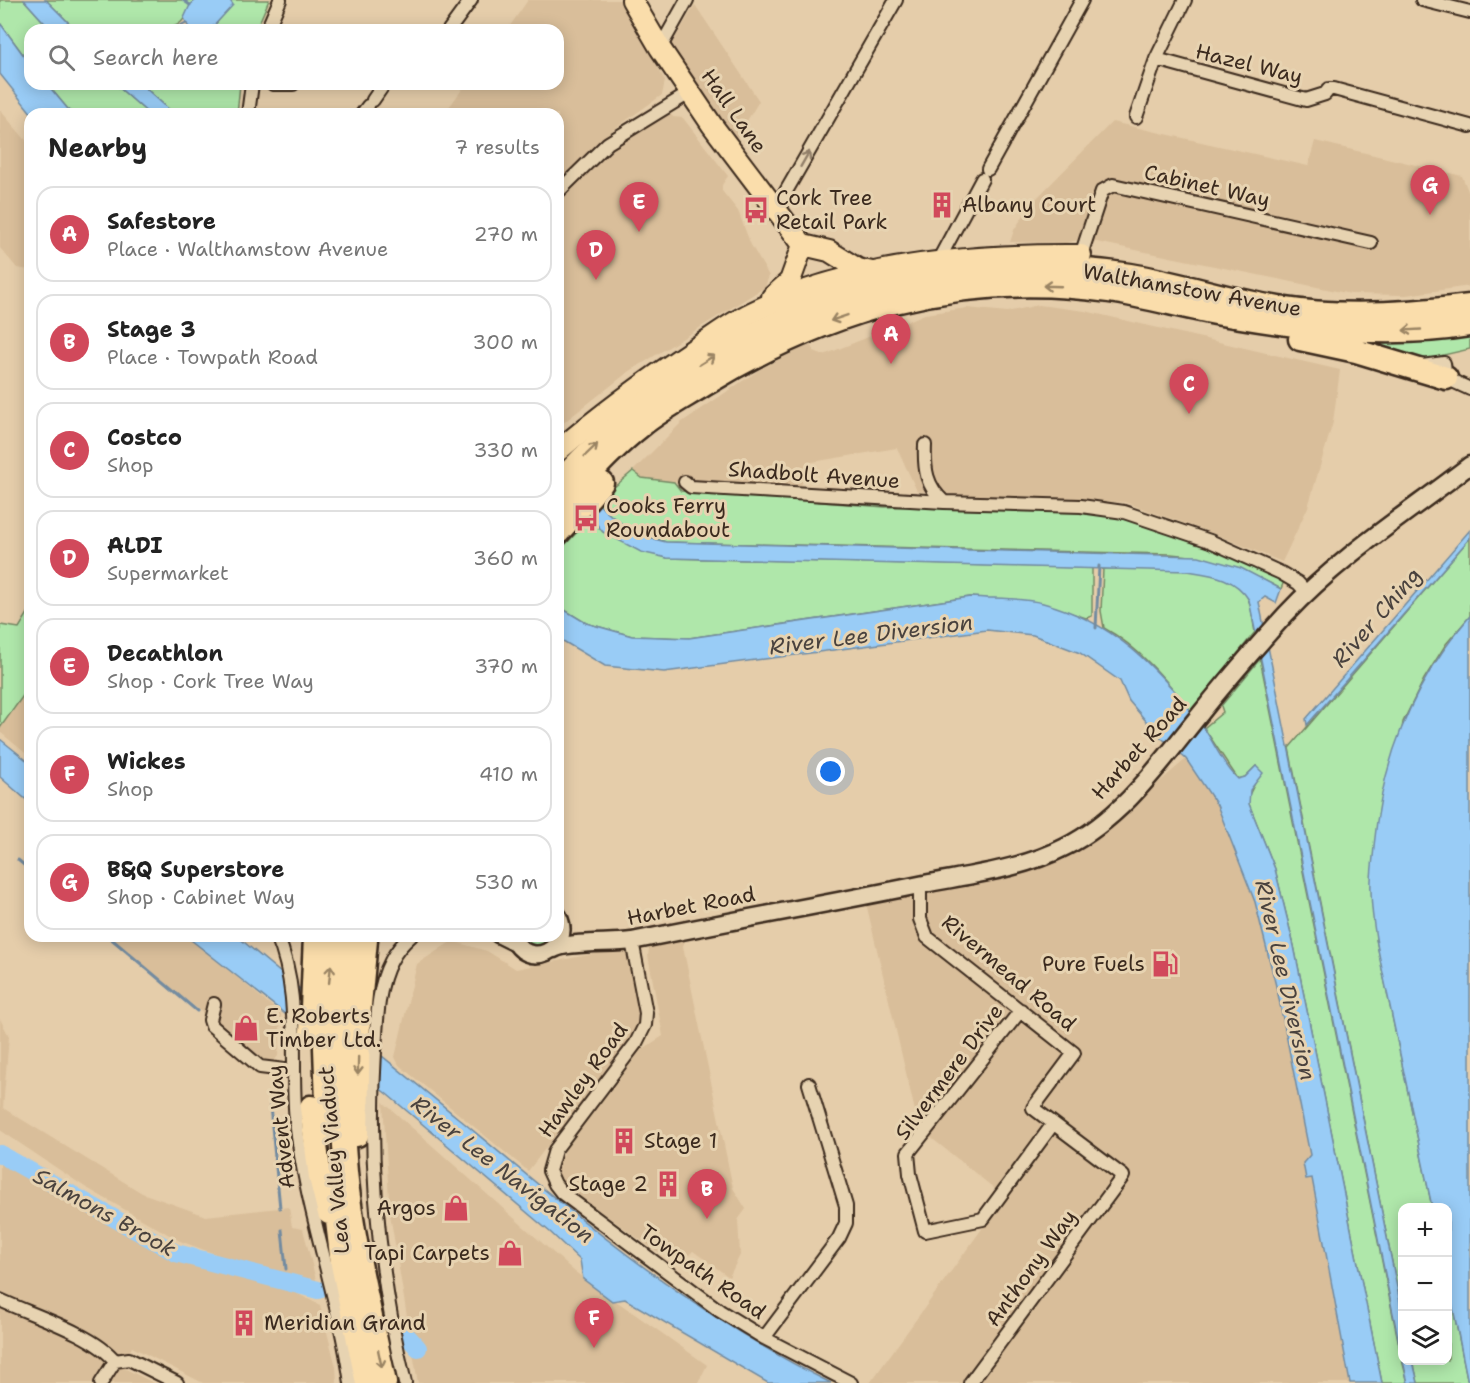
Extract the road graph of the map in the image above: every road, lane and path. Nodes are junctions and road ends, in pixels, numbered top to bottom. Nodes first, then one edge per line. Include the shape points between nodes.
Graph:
1 (280, 0) edge
2 (471, 0) edge
3 (632, 0) edge
4 (687, 0) edge
5 (896, 0) edge
6 (1082, 0) edge
7 (1185, 0) edge
8 (1422, 0) edge
9 (1470, 12) edge
10 (270, 24) edge
11 (453, 24) edge
12 (660, 48) junction
13 (1156, 59) junction
14 (251, 90) edge
15 (380, 90) edge
16 (691, 92) junction
17 (368, 107) edge
18 (249, 108) edge
19 (1137, 117) dead end
20 (1470, 126) edge
21 (564, 186) edge
22 (774, 208) junction
23 (1371, 243) dead end
24 (808, 246) junction
25 (1081, 255) junction
26 (938, 261) junction
27 (882, 271) junction
28 (823, 288) junction
29 (1470, 306) edge
30 (1336, 312) junction
31 (750, 313) junction
32 (1234, 316) junction
33 (1470, 325) edge
34 (705, 342) junction
35 (1445, 370) joint
36 (1470, 389) edge
37 (632, 421) junction
38 (925, 445) dead end
39 (564, 449) edge
40 (1470, 465) edge
41 (564, 478) edge
42 (685, 482) dead end
43 (564, 501) edge
44 (944, 502) junction
45 (564, 525) edge
46 (1307, 593) junction
47 (920, 885) junction
48 (564, 931) edge
49 (632, 941) junction
50 (279, 942) edge
51 (315, 942) edge
52 (334, 942) edge
53 (351, 942) edge
54 (367, 942) edge
55 (406, 942) edge
56 (516, 942) edge
57 (560, 942) edge
58 (585, 945) junction
59 (554, 949) junction
60 (214, 1004) dead end
61 (1021, 1010) junction
62 (368, 1018) junction
63 (809, 1084) dead end
64 (325, 1095) junction
65 (1053, 1124) junction
66 (549, 1171) joint
67 (1123, 1176) joint
68 (351, 1262) junction
69 (0, 1300) edge
70 (764, 1338) junction
71 (115, 1361) junction
72 (101, 1383) edge
73 (177, 1383) edge
74 (351, 1383) edge
75 (367, 1383) edge
76 (386, 1383) edge
77 (405, 1383) edge
78 (851, 1383) edge
79 (970, 1383) edge

1 - 10 street
2 - 11 street
3 - 12 main road, Hall Lane
4 - 12 street
22 -> 5 street
6 - 26 street
7 - 13 street
8 - 9 street
12 - 16 main road, Hall Lane
13 - 19 street
13 - 20 street, Hazel Way via 1306,100 1334,89
14 - 18 street
15 - 17 street
16 - 21 street via 608,143
16 - 22 main road, Hall Lane
22 - 24 main road, Hall Lane
23 - 25 street, Cabinet Way via 1113,185 1102,191
24 - 27 main road via 835,254 858,270
24 - 28 main road, Hall Lane via 821,255 826,272
24 - 31 main road via 783,290
25 - 26 main road via 1009,255
25 - 30 highway
26 - 27 main road
27 - 28 main road
28 - 31 main road
28 - 34 main road
29 - 30 highway, Walthamstow Avenue via 1400,313
37 -> 30 highway, Walthamstow Avenue via 673,382 747,337 833,300 929,275 982,268 1055,267 1133,276 1278,308
31 - 34 main road
33 -> 32 highway, Walthamstow Avenue via 1365,332
32 - 35 highway via 1258,329 1416,368
32 -> 37 highway, Walthamstow Avenue via 1082,288 1014,286 943,292 891,302 785,339 689,394
34 - 37 main road
35 - 36 street
37 - 39 main road
41 -> 37 highway
37 - 43 highway
37 - 45 highway
38 - 44 street, Shadbolt Avenue via 927,480
40 - 46 street, Harbet Road via 1369,539
42 - 44 street, Shadbolt Avenue via 691,487
44 - 46 street, Shadbolt Avenue via 1081,506 1124,512 1220,545 1281,573
46 - 47 street, Harbet Road via 1251,652 1162,761 1106,819 1066,846 1030,860
47 - 49 street, Harbet Road
47 - 61 street, Rivermead Road via 920,919 927,937
48 - 58 street
49 - 58 street, Harbet Road
49 - 66 street, Hawley Road via 646,1013 642,1035 555,1150
50 - 64 street, Advent Way via 289,984 293,1036
51 - 64 highway via 312,980
64 -> 52 highway, Lea Valley Viaduct
53 - 64 highway, Lea Valley Viaduct via 344,1007
54 - 62 highway
55 - 62 street via 391,961
56 - 59 street, Harbet Road via 531,955
57 - 59 street
58 - 59 street, Harbet Road via 561,944
60 - 64 street via 210,1013 212,1026 260,1067
61 - 65 street, Rivermead Road via 1074,1053 1033,1108
61 - 65 street, Silvermere Drive via 908,1153 925,1231 983,1219
62 -> 64 highway
62 - 77 street via 374,1096 375,1208
63 - 70 street via 846,1206 846,1223 839,1238
64 - 68 highway, Lea Valley Viaduct via 346,1174
64 - 68 highway via 311,1114 321,1178
64 - 74 street, Advent Way via 296,1120 311,1213
65 - 67 street, Rivermead Road
66 - 70 street, Towpath Road via 562,1193 720,1311
67 - 79 street, Anthony Way
68 - 75 highway, Lea Valley Viaduct
68 -> 76 highway, Lea Valley Viaduct
69 - 71 street via 92,1341
70 - 78 street, Towpath Road
71 - 72 street
71 - 73 street via 129,1359

